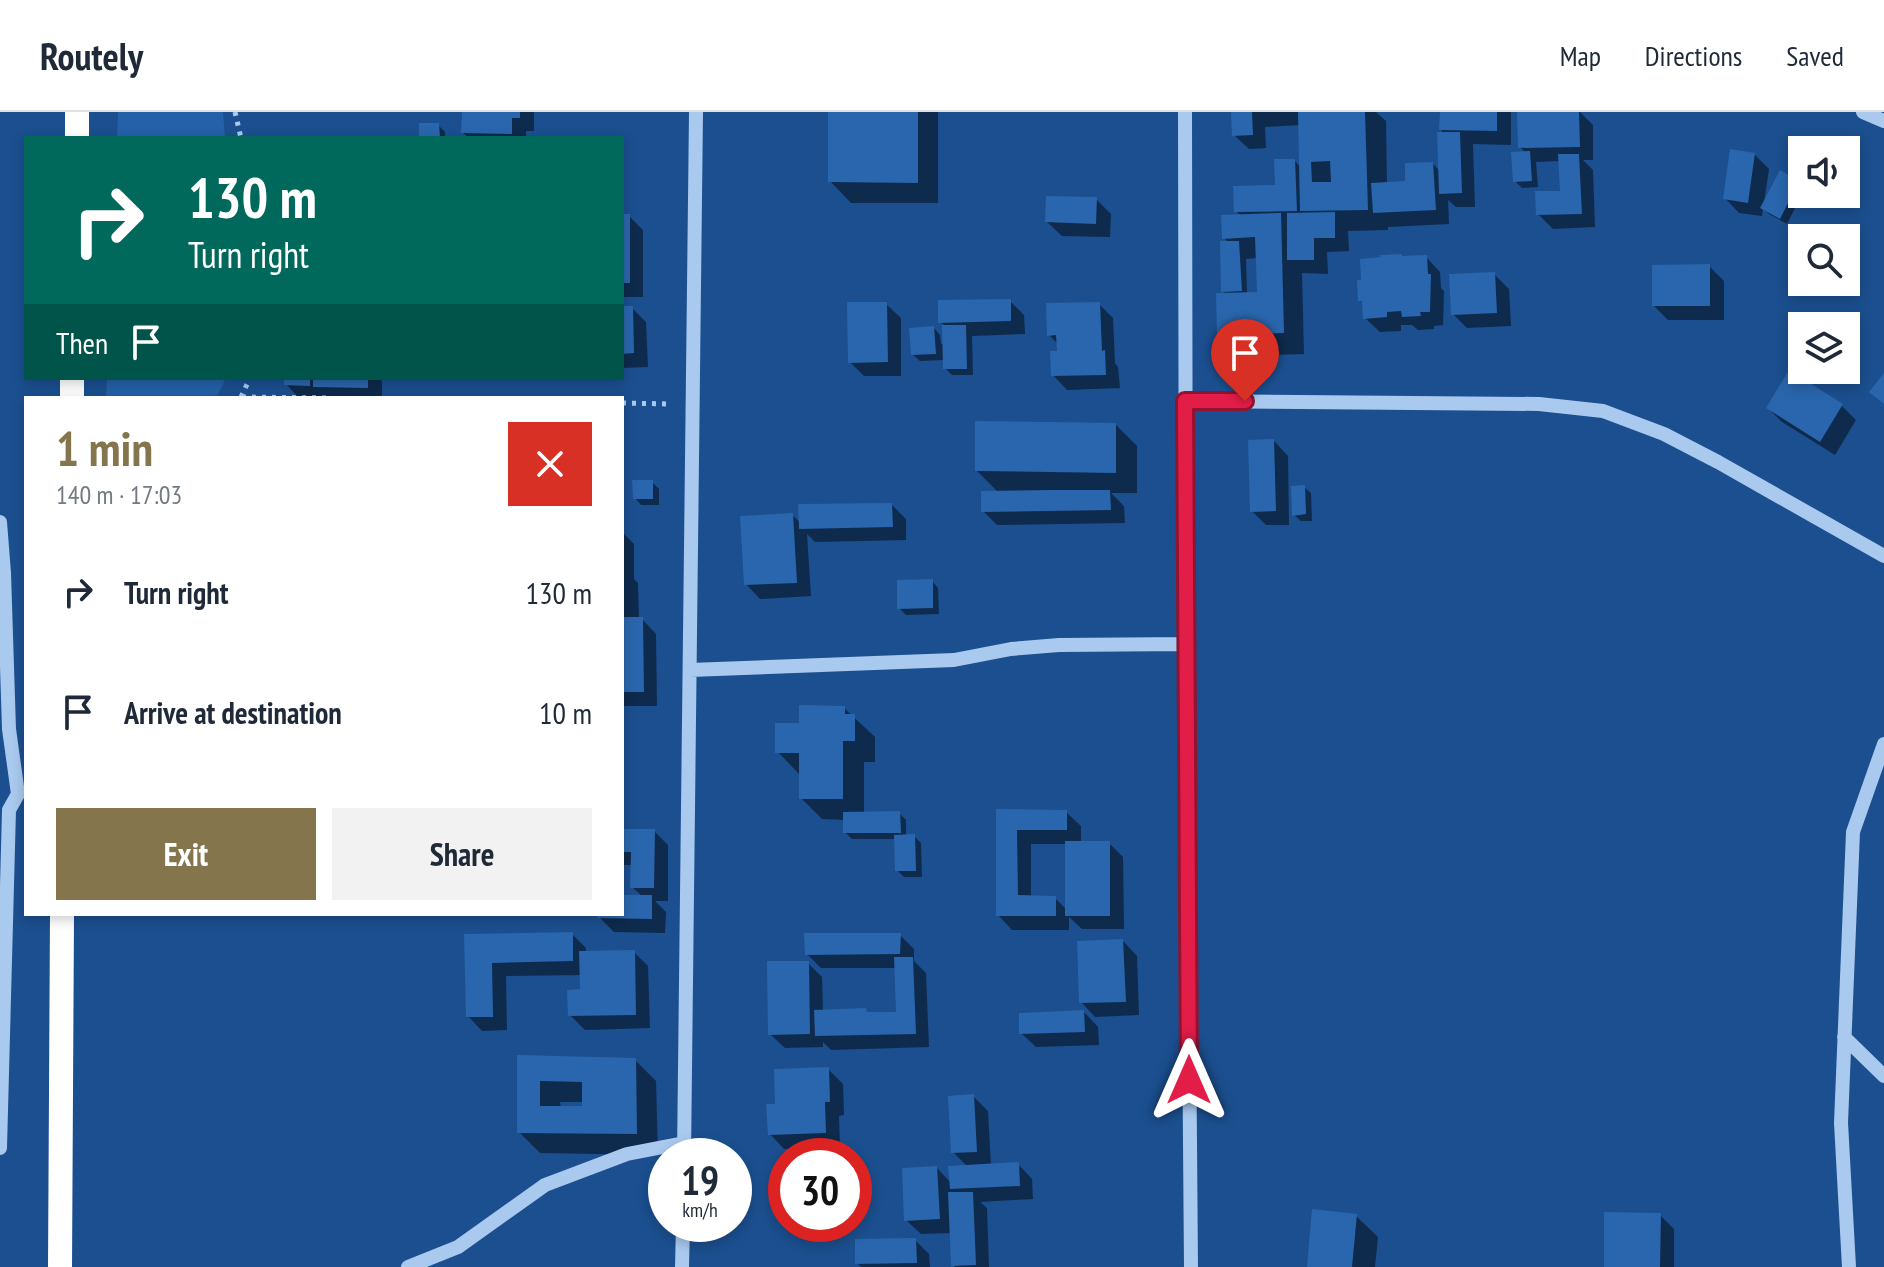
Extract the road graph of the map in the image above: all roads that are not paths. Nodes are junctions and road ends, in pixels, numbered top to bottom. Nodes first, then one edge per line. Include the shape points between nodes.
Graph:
1 (77, 112) edge
2 (696, 112) edge
3 (1185, 112) edge
4 (1863, 112) edge
5 (1884, 121) edge
6 (77, 136) edge
7 (1185, 401) junction
8 (0, 522) edge
9 (1884, 556) edge
10 (1186, 644) junction
11 (690, 670) junction
12 (1884, 744) edge
13 (62, 916) edge
14 (1844, 1037) junction
15 (1884, 1076) edge
16 (684, 1138) edge
17 (0, 1148) edge
18 (648, 1153) edge
19 (683, 1242) edge
20 (60, 1267) edge
21 (408, 1267) edge
22 (682, 1267) edge
23 (1191, 1267) edge
24 (1849, 1267) edge

1 - 6 highway
2 - 11 street
3 - 7 street
4 - 5 street
7 - 9 street via 1511,403 1603,411 1664,434
7 - 10 street
8 - 17 street via 9,729 18,794 9,810
10 - 11 street via 1059,645 954,660
10 - 23 street
11 - 16 street
12 - 14 street via 1853,832
13 - 20 highway
14 - 15 street
14 - 24 street via 1841,1123
18 - 21 street via 627,1154 545,1185 458,1247
19 - 22 street

